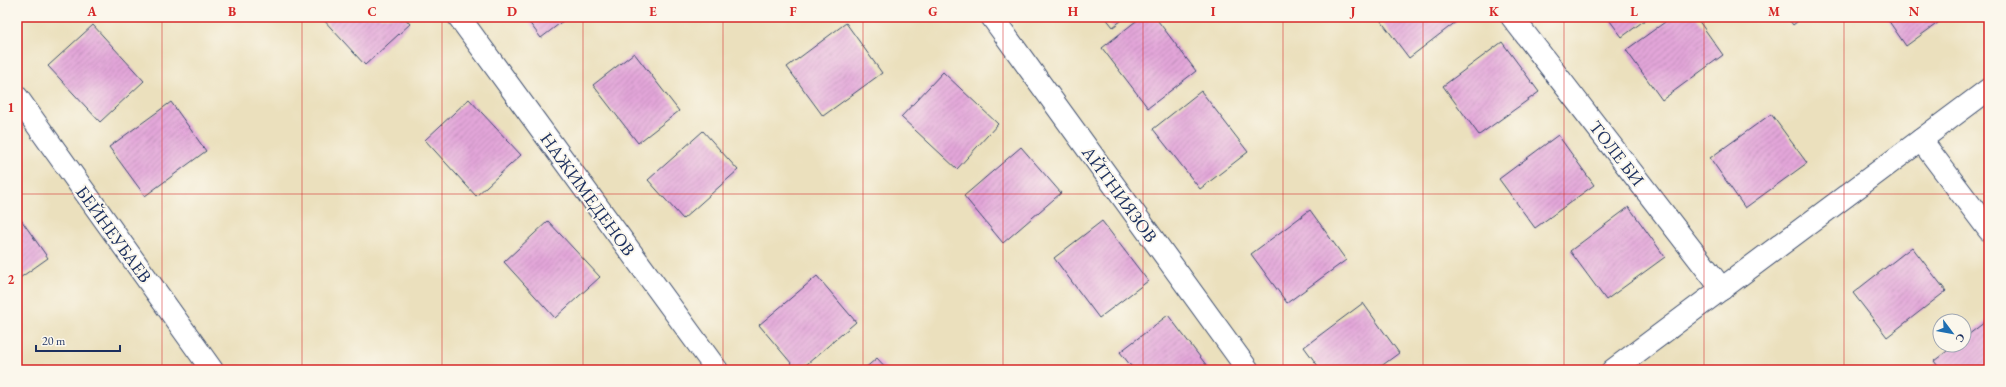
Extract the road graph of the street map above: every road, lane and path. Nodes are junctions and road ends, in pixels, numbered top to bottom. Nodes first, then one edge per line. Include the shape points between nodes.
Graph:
1 (459, 17) edge
2 (992, 17) edge
3 (1512, 17) edge
4 (1989, 89) edge
5 (17, 97) edge
6 (1921, 140) junction
7 (1989, 230) edge
8 (1722, 289) junction
9 (212, 370) edge
10 (717, 370) edge
11 (1248, 370) edge
12 (1613, 370) edge

1 - 10 street, НАЖИМЕДЕНОВ
2 - 11 street, АЙТНИЯЗОВ
3 - 8 street, ТОЛЕ БИ
4 - 6 street
5 - 9 street, БЕЙНЕУБАЕВ
6 - 7 street
6 - 8 street
8 - 12 street

